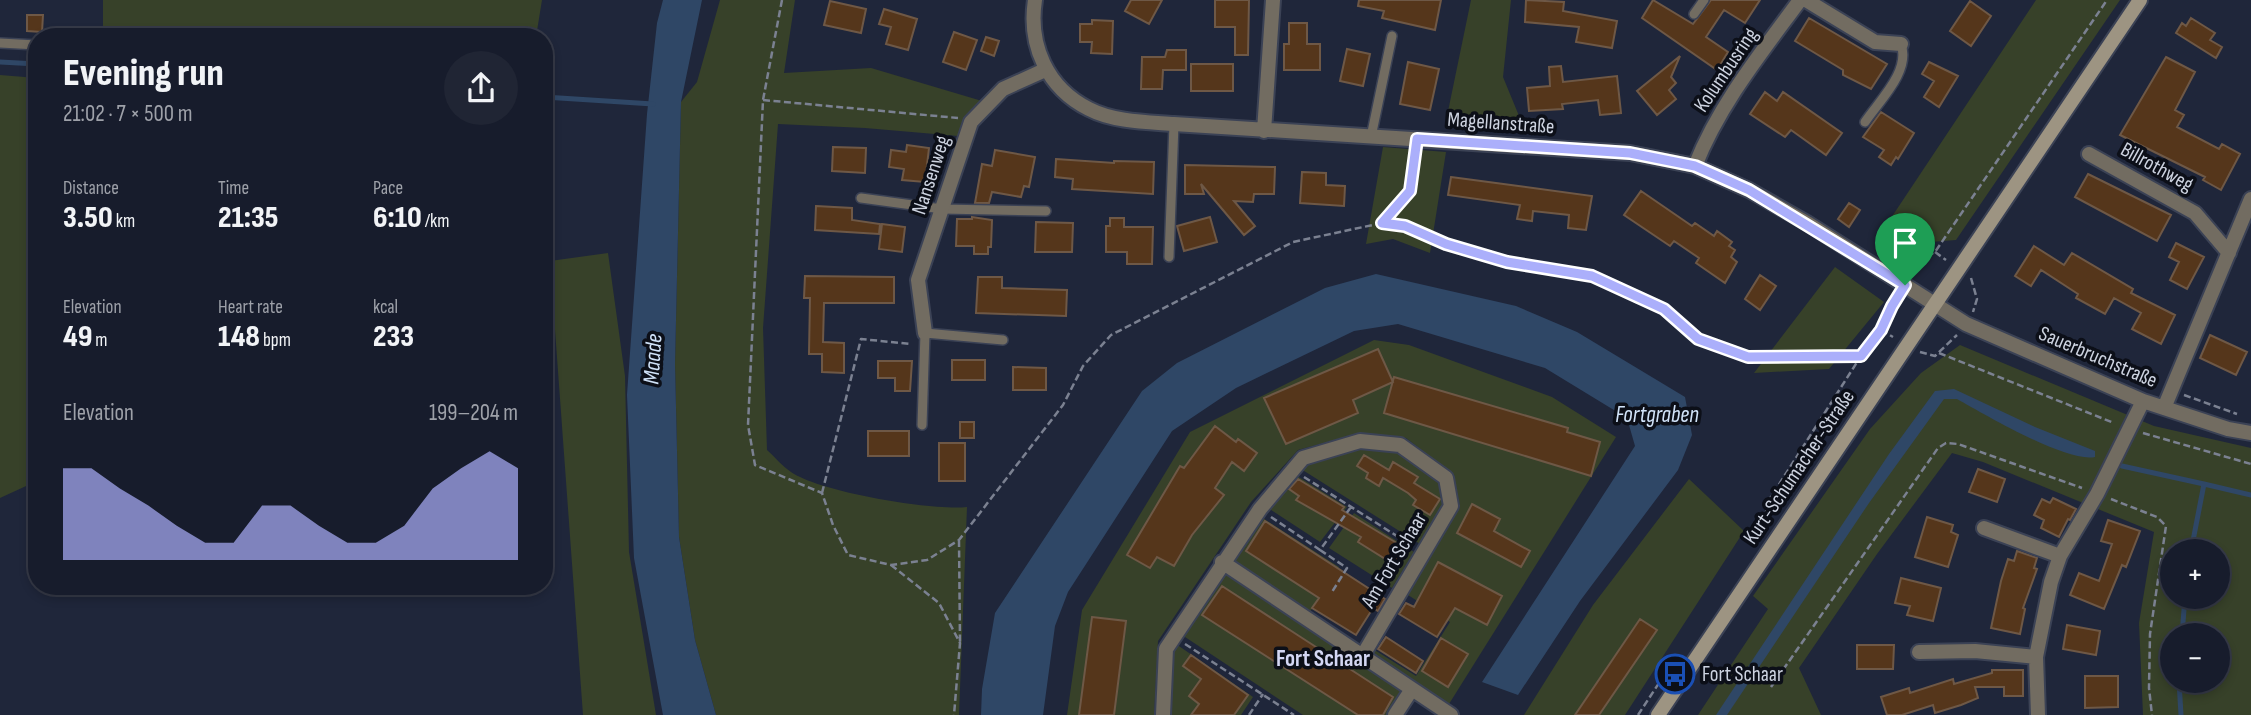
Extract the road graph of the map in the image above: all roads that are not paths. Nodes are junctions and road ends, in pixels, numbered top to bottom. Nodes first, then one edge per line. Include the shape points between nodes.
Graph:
1 (1035, 0) edge
2 (1273, 0) edge
3 (1704, 0) edge
4 (1800, 0) edge
5 (1806, 0) edge
6 (2140, 0) edge
7 (1694, 14) dead end
8 (1392, 36) dead end
9 (0, 43) edge
10 (1901, 44) joint
11 (28, 45) edge
12 (1045, 70) junction
13 (1865, 122) dead end
14 (1174, 124) junction
15 (1264, 131) junction
16 (1371, 137) junction
17 (2089, 154) dead end
18 (1695, 166) junction
19 (861, 198) dead end
20 (2251, 199) edge
21 (942, 209) junction
22 (1046, 211) dead end
23 (2229, 253) junction
24 (1169, 257) dead end
25 (1934, 304) junction
26 (925, 333) junction
27 (1003, 340) dead end
28 (2143, 401) junction
29 (2164, 408) junction
30 (922, 425) dead end
31 (2251, 433) edge
32 (1984, 528) dead end
33 (2060, 556) junction
34 (1222, 562) junction
35 (1919, 652) dead end
36 (1363, 654) junction
37 (2036, 657) junction
38 (1412, 689) junction
39 (1163, 715) edge
40 (1395, 715) edge
41 (1451, 715) edge
42 (1658, 715) edge
43 (2038, 715) edge

1 - 12 street via 1035,43
2 - 15 street
3 - 7 lane
4 - 18 street, Kolumbusring via 1737,86
5 - 10 street via 1875,43
6 - 25 main road, Kurt-Schumacher-Straße
8 - 16 lane
9 - 11 lane
10 - 13 lane via 1903,66
12 - 14 street, Magellanstraße via 1090,110 1126,120
12 - 21 street, Nansenweg via 1003,89 971,122
14 - 15 street, Magellanstraße
14 - 24 lane
15 - 16 street, Magellanstraße
16 - 18 street, Magellanstraße via 1630,153
17 - 23 street, Billrothweg via 2195,213
18 - 25 street, Magellanstraße via 1749,190
19 - 21 lane
20 - 23 street
21 - 22 lane
21 - 26 street, Nansenweg via 918,280
23 - 29 street
25 - 28 street, Sauerbruchstraße via 1966,324
25 - 42 main road, Kurt-Schumacher-Straße
26 - 27 lane
26 - 30 lane
28 - 29 street, Sauerbruchstraße
28 - 33 street
29 - 31 street, Sauerbruchstraße
32 - 33 street
33 - 37 street
34 - 36 street
34 - 36 street, Am Fort Schaar via 1303,458 1360,441 1400,445 1446,478 1451,506
34 - 39 street, Am Fort Schaar via 1166,649
35 - 37 street
36 - 38 street
37 - 43 street
38 - 40 street
38 - 41 street

